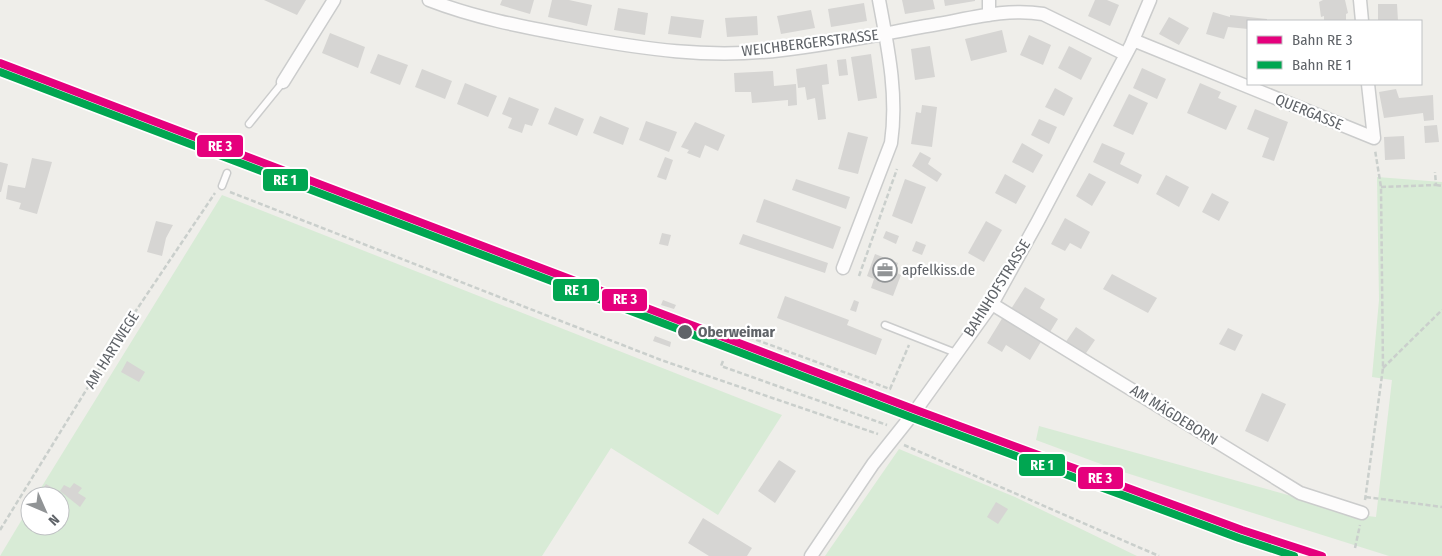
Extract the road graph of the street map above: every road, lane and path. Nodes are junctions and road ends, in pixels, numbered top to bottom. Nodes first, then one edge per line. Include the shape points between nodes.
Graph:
1 (334, 0) edge
2 (430, 0) edge
3 (879, 0) edge
4 (990, 0) edge
5 (1150, 0) edge
6 (1360, 0) edge
7 (988, 15) junction
8 (1362, 20) edge
9 (885, 34) junction
10 (1133, 40) junction
11 (1125, 54) junction
12 (283, 82) joint
13 (1368, 85) edge
14 (249, 124) dead end
15 (1374, 138) junction
16 (899, 165) dead end
17 (1435, 172) dead end
18 (227, 173) dead end
19 (1436, 185) junction
20 (222, 186) junction
21 (1442, 186) edge
22 (1382, 187) junction
23 (843, 268) dead end
24 (859, 276) dead end
25 (992, 304) junction
26 (1442, 310) edge
27 (885, 325) dead end
28 (735, 332) dead end
29 (913, 334) junction
30 (956, 353) junction
31 (723, 361) dead end
32 (1383, 368) junction
33 (896, 435) junction
34 (1442, 507) edge
35 (1362, 513) dead end
36 (0, 530) edge
37 (811, 556) edge
38 (1159, 556) edge

1 - 12 street
2 - 9 street, WEICHBERGERSTRASSE via 541,31 638,48 706,55 781,50
3 - 9 street
4 - 7 street
5 - 10 street, BAHNHOFSTRASSE
6 - 8 street
7 - 9 street, WEICHBERGERSTRASSE
7 - 11 street, WEICHBERGERSTRASSE via 1043,14
9 - 23 street via 894,94 890,143
10 - 11 street, BAHNHOFSTRASSE
10 - 15 street, QUERGASSE
11 - 25 street, BAHNHOFSTRASSE
12 - 14 lane
13 - 15 street
15 - 22 path
16 - 24 path
17 - 19 path
18 - 20 lane
19 - 21 path
19 - 22 path
20 - 33 path via 236,196 661,360
20 - 36 path, AM HARTWEGE via 208,200 125,327
22 - 32 path
25 - 30 street, BAHNHOFSTRASSE
25 - 35 street, AM MÄGDEBORN via 1300,493
26 - 32 path
27 - 29 lane
28 - 29 path via 890,389
29 - 30 lane
30 - 33 street, BAHNHOFSTRASSE
31 - 33 path via 721,366
32 - 34 path via 1366,497
33 - 37 street, BAHNHOFSTRASSE
33 - 38 path

